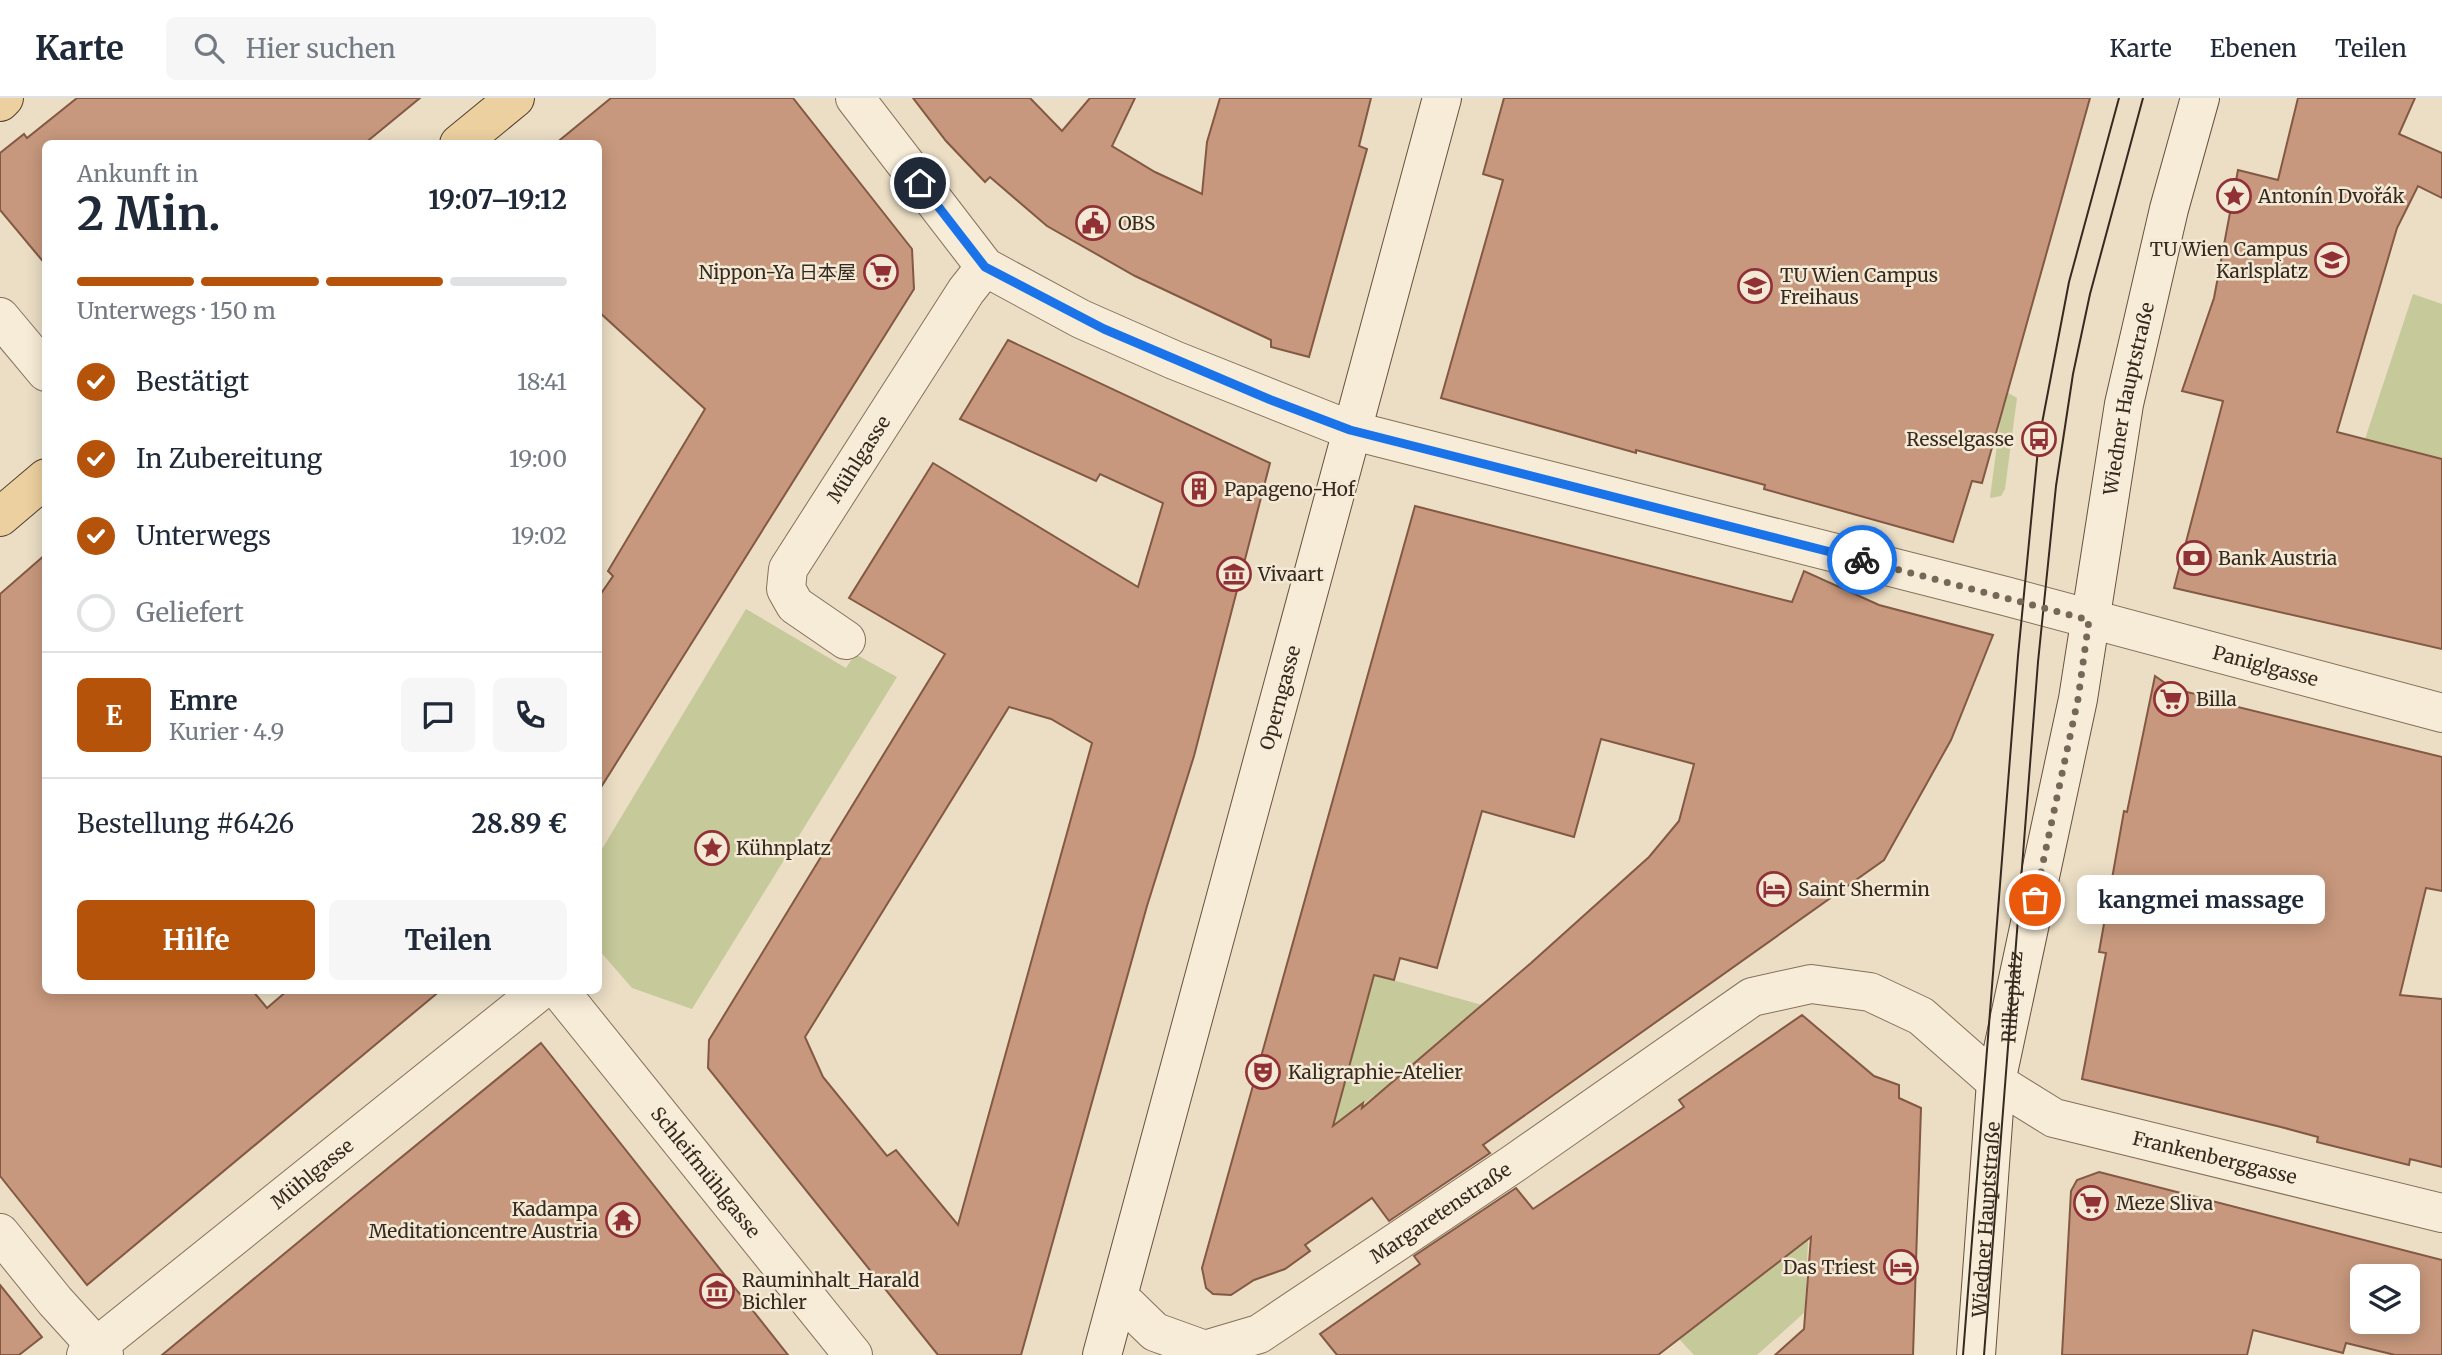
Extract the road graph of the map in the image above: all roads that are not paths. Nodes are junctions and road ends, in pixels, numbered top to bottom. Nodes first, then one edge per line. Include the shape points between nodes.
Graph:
1 (5, 98) edge
2 (515, 98) edge
3 (855, 98) edge
4 (1442, 98) edge
5 (2200, 98) edge
6 (0, 102) edge
7 (464, 140) edge
8 (985, 267) junction
9 (0, 317) edge
10 (42, 367) edge
11 (1350, 430) junction
12 (42, 481) edge
13 (0, 517) edge
14 (2089, 620) junction
15 (846, 640) dead end
16 (2442, 713) edge
17 (536, 994) edge
18 (562, 994) edge
19 (1996, 1082) junction
20 (2442, 1213) edge
21 (0, 1233) edge
22 (1119, 1297) junction
23 (96, 1352) edge
24 (853, 1355) edge
25 (1102, 1355) edge
26 (1976, 1355) edge

1 - 6 main road
2 - 7 main road
3 - 8 street
4 - 11 street, Operngasse
5 - 14 street, Wiedner Hauptstraße via 2124,404
8 - 11 street, Paniglgasse via 1104,329
8 - 15 street, Mühlgasse via 788,569 786,589 795,605
9 - 10 street
11 - 14 street, Paniglgasse
11 - 22 street, Operngasse
12 - 13 main road
14 - 16 street, Paniglgasse
14 - 19 street, Rilkeplatz via 2078,699
17 - 23 street, Mühlgasse
18 - 24 street, Schleifmühlgasse
19 - 20 street, Frankenberggasse via 2054,1118
19 - 22 street, Margaretenstraße via 1921,1016 1870,992 1811,984 1752,997 1259,1334 1205,1350 1155,1332
19 - 26 street, Wiedner Hauptstraße
21 - 23 street
22 - 25 street

